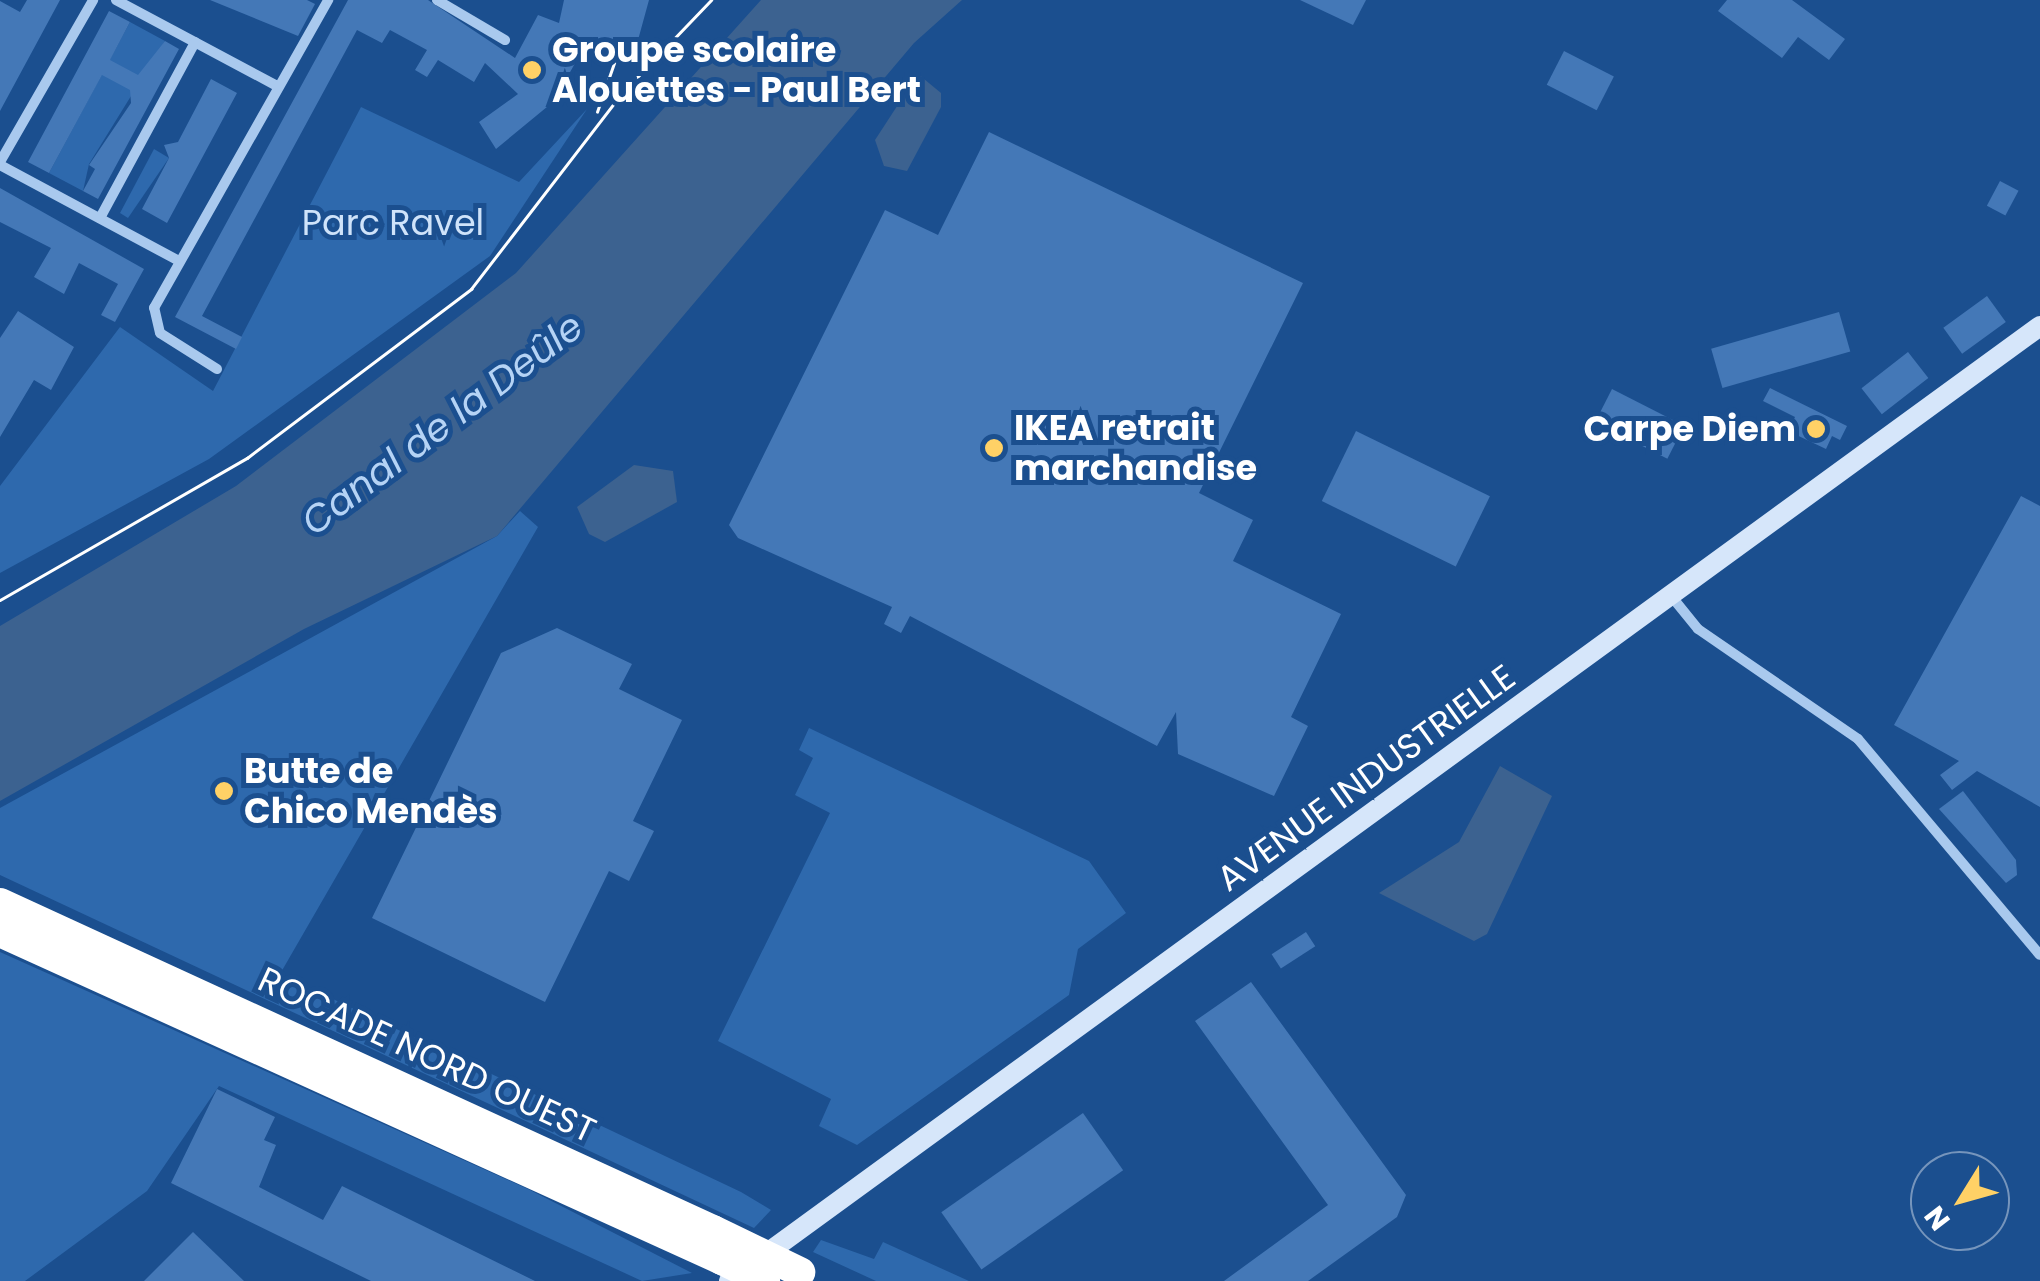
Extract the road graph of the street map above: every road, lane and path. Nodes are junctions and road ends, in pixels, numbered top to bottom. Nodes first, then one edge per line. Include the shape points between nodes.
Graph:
1 (94, 0) edge
2 (116, 0) edge
3 (328, 0) edge
4 (437, 0) edge
5 (506, 40) dead end
6 (194, 42) junction
7 (275, 86) junction
8 (0, 164) edge
9 (100, 218) junction
10 (179, 260) junction
11 (2040, 326) edge
12 (217, 369) dead end
13 (1672, 597) junction
14 (0, 903) edge
15 (0, 932) edge
16 (2040, 955) edge
17 (706, 1246) junction
18 (809, 1276) edge
19 (728, 1281) edge
20 (746, 1281) edge
21 (765, 1281) edge

1 - 8 street
2 - 6 street
3 - 7 street
4 - 5 street
6 - 7 street
6 - 9 street
7 - 10 street
8 - 9 street
9 - 10 street
10 - 12 street via 152,321
11 - 13 street, AVENUE INDUSTRIELLE
13 - 16 street via 1698,629 1858,739
13 - 19 street, AVENUE INDUSTRIELLE
14 - 17 highway, ROCADE NORD OUEST
15 - 17 highway, ROCADE NORD OUEST
17 - 18 highway, ROCADE NORD OUEST, bridge
17 - 20 highway
17 - 21 highway, ROCADE NORD OUEST, bridge

